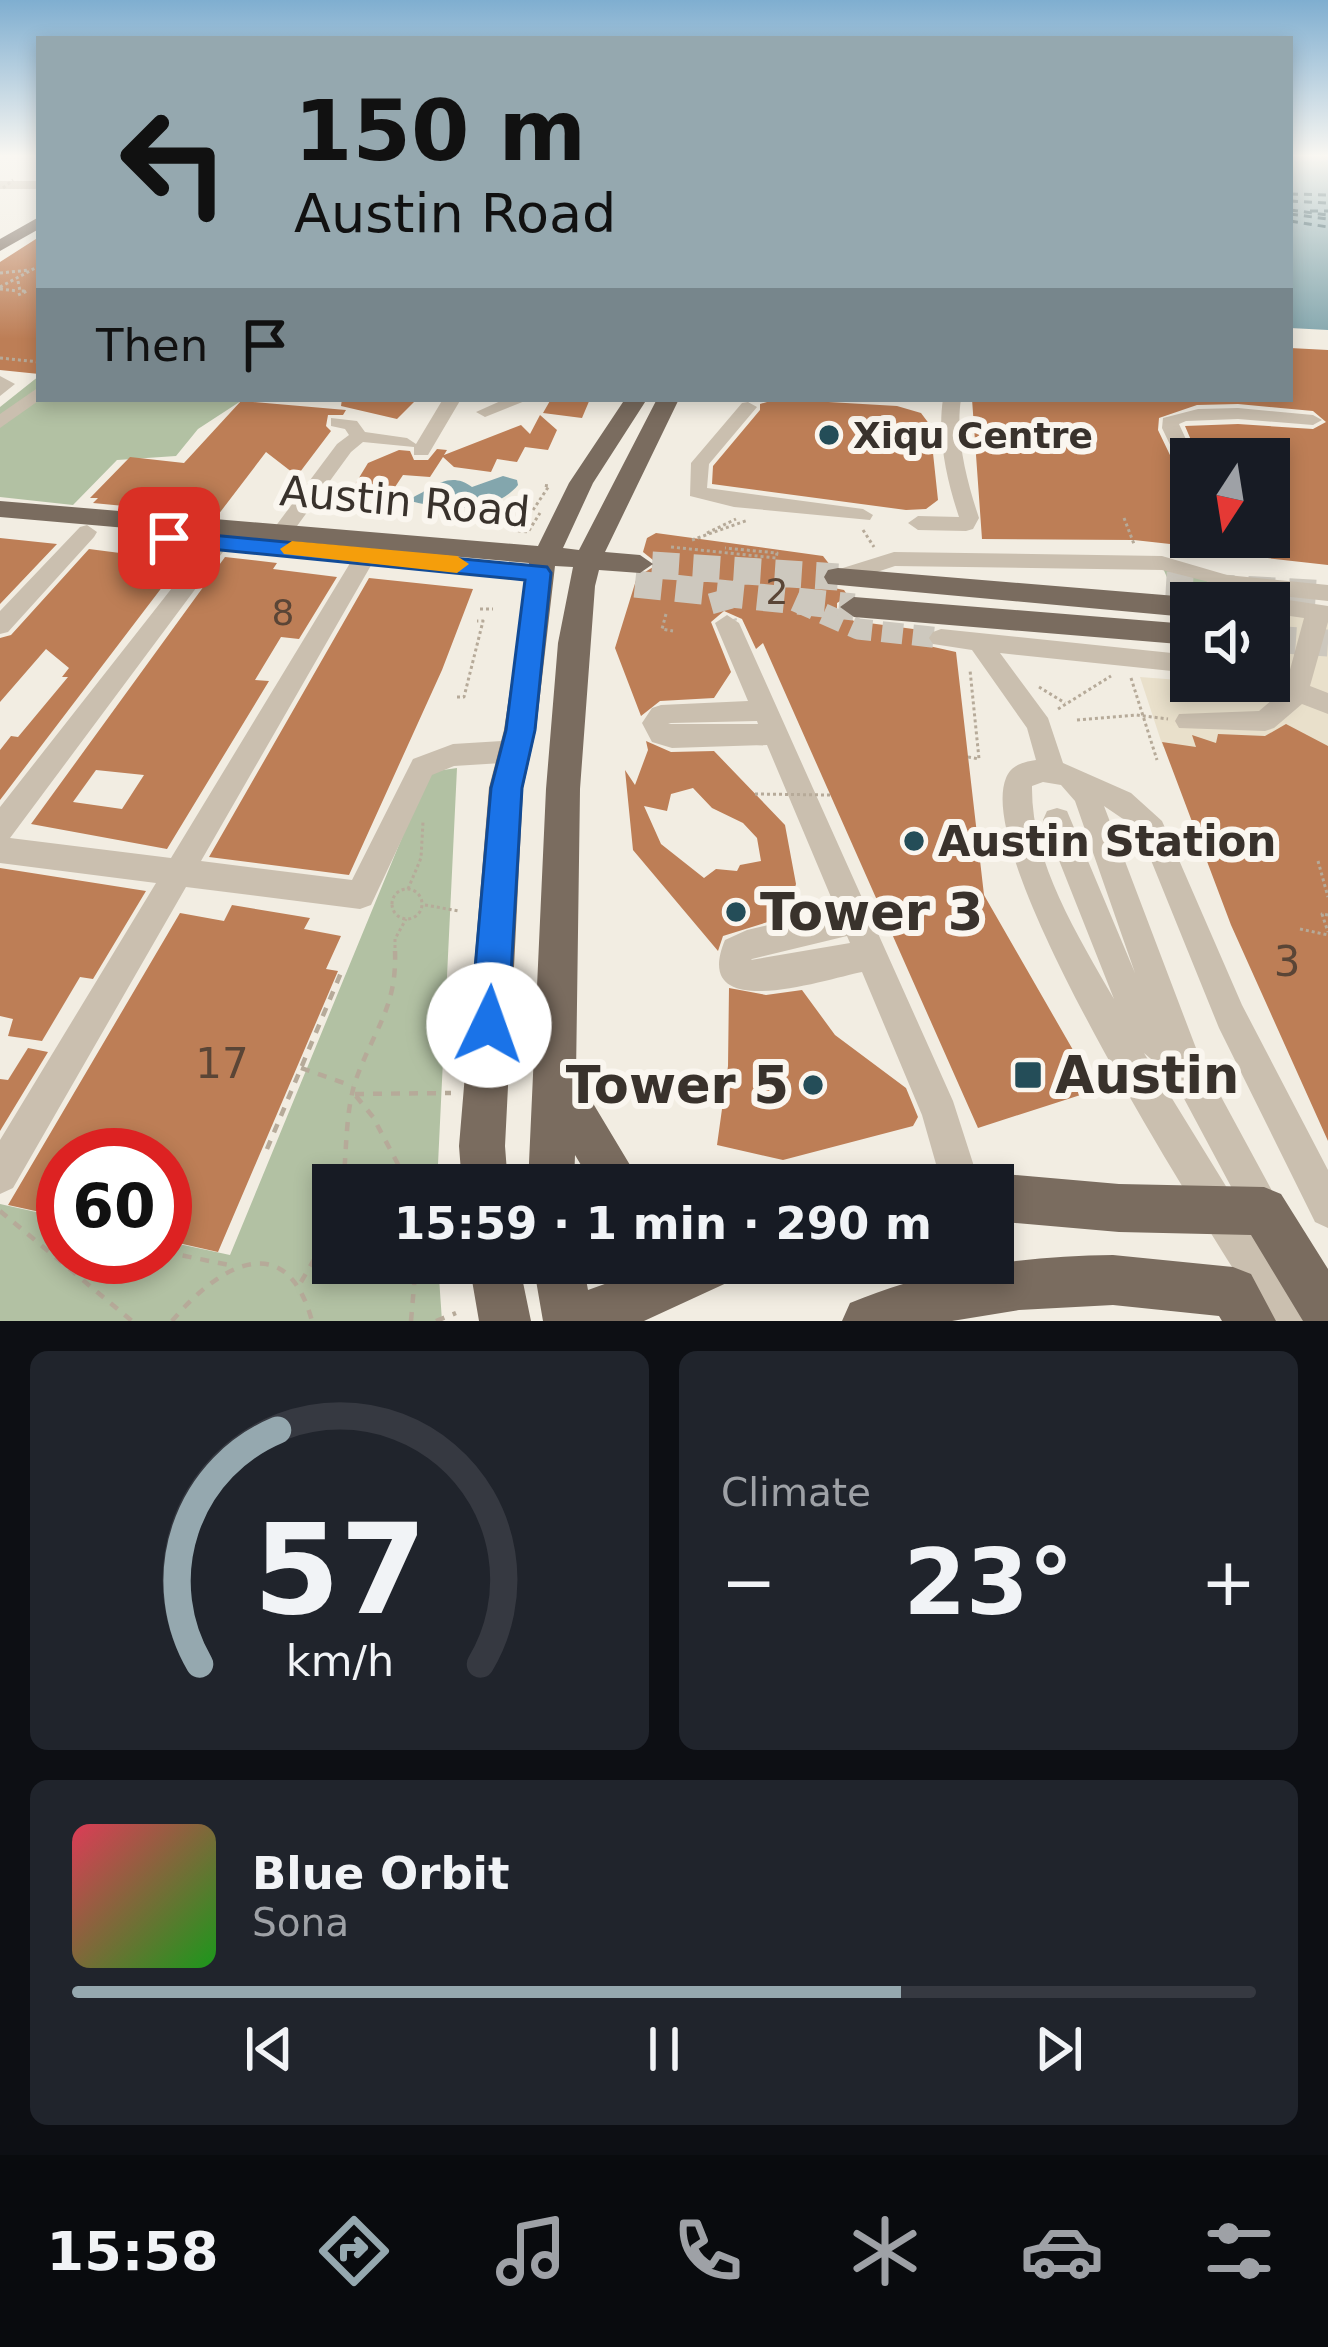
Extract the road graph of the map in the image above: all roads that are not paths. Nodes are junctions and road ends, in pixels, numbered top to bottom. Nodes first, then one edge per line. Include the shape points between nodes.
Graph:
1 (36, 220) edge
2 (0, 242) edge
3 (0, 381) edge
4 (0, 391) edge
5 (36, 394) edge
6 (450, 402) edge
7 (513, 402) edge
8 (634, 402) edge
9 (667, 402) edge
10 (748, 407) dead end
11 (951, 408) edge
12 (485, 412) dead end
13 (1320, 420) edge
14 (338, 422) dead end
15 (0, 423) edge
16 (359, 436) junction
17 (1176, 438) edge
18 (1328, 442) edge
19 (303, 468) dead end
20 (327, 471) junction
21 (0, 508) edge
22 (863, 515) dead end
23 (0, 524) edge
24 (87, 532) junction
25 (282, 532) junction
26 (225, 535) junction
27 (366, 555) junction
28 (926, 558) junction
29 (542, 564) junction
30 (586, 568) junction
31 (638, 574) tunnel mouth
32 (838, 577) joint
33 (1225, 582) edge
34 (1170, 596) tunnel mouth
35 (1290, 598) edge
36 (1290, 605) edge
37 (1324, 606) edge
38 (854, 607) tunnel mouth
39 (727, 623) tunnel mouth
40 (0, 626) edge
41 (941, 638) tunnel mouth
42 (1170, 647) edge
43 (974, 648) junction
44 (1170, 650) edge
45 (1290, 691) edge
46 (1296, 694) junction
47 (1328, 704) edge
48 (1188, 721) dead end
49 (516, 751) junction
50 (1061, 773) junction
51 (1057, 820) dead end
52 (0, 829) edge
53 (0, 850) edge
54 (181, 871) junction
55 (854, 920) junction
56 (871, 954) junction
57 (1185, 1066) junction
58 (553, 1078) junction
59 (483, 1164) edge
60 (551, 1164) edge
61 (606, 1164) edge
62 (955, 1164) edge
63 (1, 1187) edge
64 (1014, 1197) edge
65 (1328, 1209) edge
66 (1241, 1212) junction
67 (489, 1284) edge
68 (562, 1284) edge
69 (674, 1284) edge
70 (1278, 1301) edge
71 (945, 1309) edge
72 (480, 1317) edge
73 (570, 1321) edge
74 (868, 1321) edge

1 - 2 main road
3 - 4 street via 8,384
5 - 15 street
6 - 16 street via 414,447
7 - 12 street
8 - 29 main road
9 - 30 main road
10 - 22 street via 700,463 697,492
11 - 28 street via 966,524 923,520
13 - 17 street via 1175,417 1169,422
13 - 18 street
14 - 16 street
16 - 20 street
19 - 20 street
20 - 25 street
21 - 26 main road, Austin Road
23 - 24 main road, Austin Road
24 - 26 main road, Austin Road
24 - 40 street
25 - 26 main road, Austin Road
25 - 29 main road, Austin Road
26 - 27 main road, Austin Road
26 - 52 street
27 - 29 main road, Austin Road
27 - 54 street
28 - 32 street
28 - 33 street via 1162,563
29 - 30 main road, Austin Road
29 - 49 main road
30 - 31 main road, Austin Road
30 - 58 main road via 562,789
32 - 34 main road
35 - 37 street
36 - 37 street
37 - 46 street
38 - 42 main road
39 - 55 street
41 - 43 street
43 - 44 street
43 - 50 street via 1039,725
45 - 46 street
46 - 47 street
46 - 48 street via 1265,721
49 - 54 street via 453,755 422,767 360,895
49 - 59 main road via 497,883
50 - 57 street via 1086,795
50 - 65 street via 1148,822 1221,995
50 - 66 street via 1018,779 1031,866 1090,994
51 - 57 street via 1142,1028
53 - 54 street
54 - 63 street
55 - 56 street
55 - 56 street via 747,945 734,965 756,978
56 - 62 street
57 - 66 street
58 - 60 main road
58 - 61 main road
64 - 66 main road
66 - 70 main road
67 - 72 main road
68 - 73 main road
69 - 73 main road
70 - 71 main road via 1115,1280 1000,1286
71 - 74 main road

